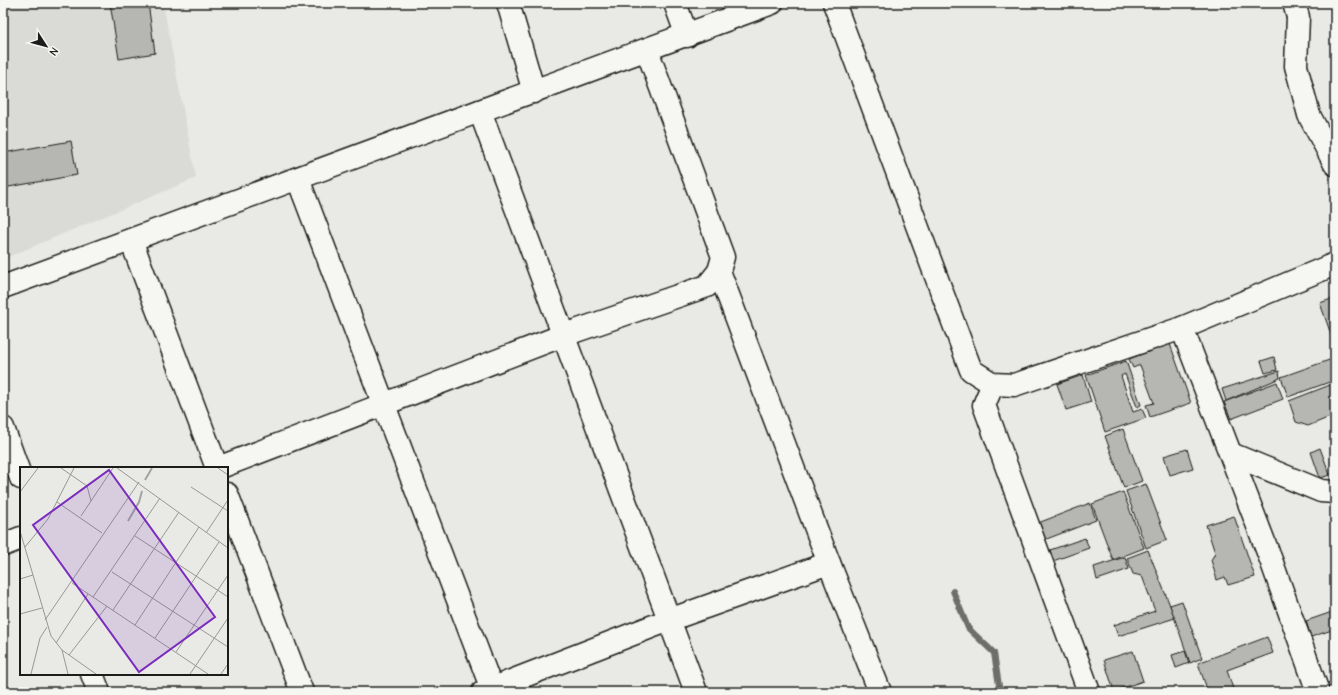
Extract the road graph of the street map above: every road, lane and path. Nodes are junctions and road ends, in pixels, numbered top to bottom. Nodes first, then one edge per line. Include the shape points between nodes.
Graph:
1 (508, 3) edge
2 (675, 3) edge
3 (772, 3) edge
4 (834, 3) edge
5 (1294, 3) edge
6 (686, 36) junction
7 (647, 50) junction
8 (534, 92) junction
9 (480, 111) junction
10 (1335, 164) edge
11 (298, 179) junction
12 (131, 240) junction
13 (1335, 264) edge
14 (719, 271) junction
15 (3, 287) edge
16 (1182, 328) junction
17 (564, 335) junction
18 (993, 384) junction
19 (384, 405) junction
20 (3, 428) edge
21 (1230, 454) junction
22 (218, 467) edge
23 (221, 467) edge
24 (20, 475) edge
25 (1335, 492) edge
26 (228, 497) edge
27 (20, 538) edge
28 (3, 545) edge
29 (829, 563) junction
30 (669, 620) junction
31 (92, 675) edge
32 (489, 691) edge
33 (99, 692) edge
34 (302, 692) edge
35 (696, 692) edge
36 (880, 692) edge
37 (1089, 692) edge
38 (1318, 692) edge

1 - 8 street
2 - 6 street
3 - 6 street
4 - 18 street via 971,370
5 - 10 street via 1298,17 1296,66 1309,115
6 - 7 street
7 - 8 street
7 - 14 street via 723,257
8 - 9 street
9 - 11 street
9 - 17 street
11 - 12 street
11 - 19 street
12 - 15 street
12 - 22 street
13 - 16 street
14 - 17 street via 707,286
14 - 29 street
16 - 18 street via 1014,385
16 - 21 street
17 - 19 street
17 - 30 street
18 - 37 street via 984,405
19 - 23 street
19 - 32 street
20 - 24 street
21 - 25 street via 1321,491
21 - 38 street
26 - 34 street
27 - 28 street
29 - 30 street
29 - 36 street
30 - 32 street
30 - 35 street
31 - 33 street

